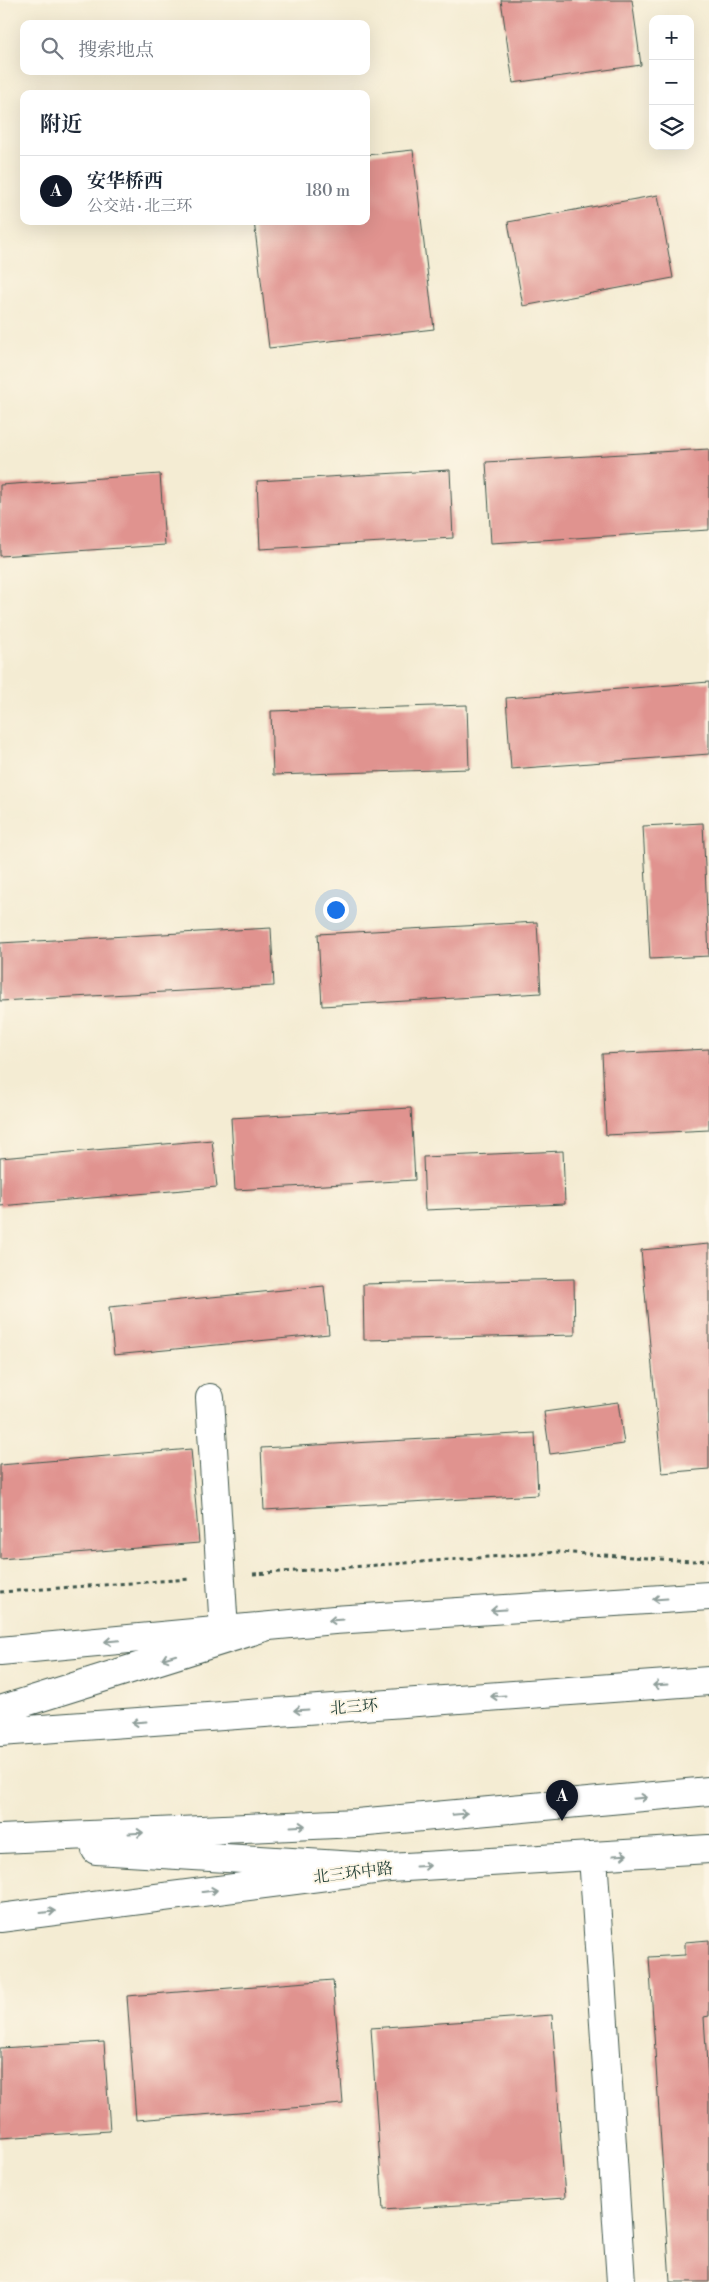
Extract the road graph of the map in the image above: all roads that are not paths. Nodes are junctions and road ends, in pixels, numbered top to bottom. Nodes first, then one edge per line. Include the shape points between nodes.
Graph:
1 (210, 1398) dead end
2 (709, 1596) edge
3 (265, 1627) junction
4 (224, 1631) junction
5 (0, 1651) edge
6 (709, 1681) edge
7 (0, 1710) edge
8 (0, 1732) edge
9 (709, 1792) edge
10 (0, 1839) edge
11 (0, 1844) edge
12 (709, 1850) edge
13 (593, 1856) junction
14 (389, 1868) junction
15 (0, 1918) edge
16 (621, 2282) edge

1 - 4 main road
2 -> 3 main road
3 - 4 main road
3 -> 7 main road
4 -> 5 main road
6 -> 8 main road, 北三环
10 -> 9 main road via 356,1823
11 - 14 main road
13 -> 12 main road, 北三环中路
14 -> 13 main road, 北三环中路
13 - 16 main road
15 -> 14 main road, 北三环中路

